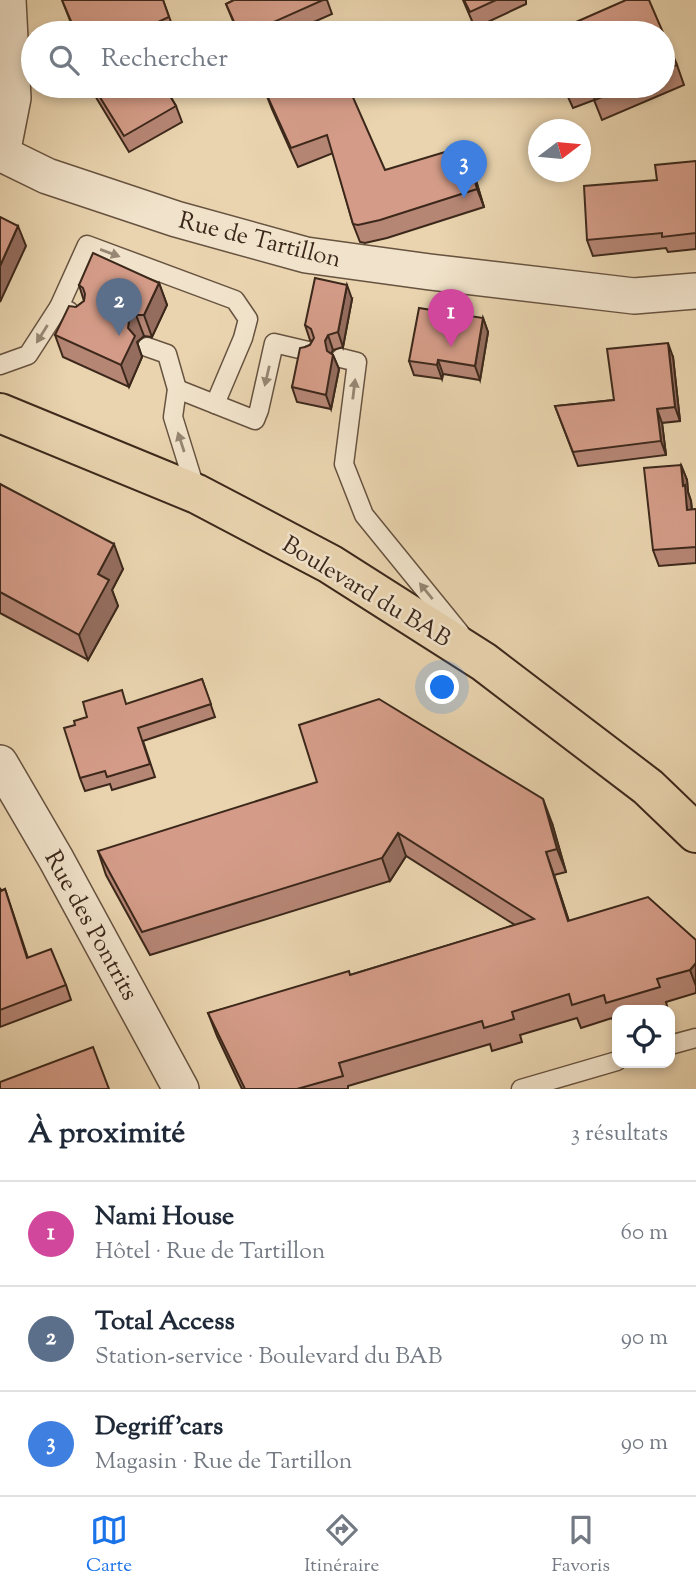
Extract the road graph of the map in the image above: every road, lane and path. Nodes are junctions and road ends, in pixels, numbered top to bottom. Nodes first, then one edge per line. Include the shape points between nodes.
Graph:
1 (8, 0) edge
2 (1, 154) edge
3 (696, 291) edge
4 (59, 307) junction
5 (82, 317) edge
6 (147, 347) dead end
7 (307, 351) edge
8 (341, 358) dead end
9 (0, 365) edge
10 (177, 389) junction
11 (215, 404) junction
12 (0, 412) edge
13 (197, 494) junction
14 (484, 662) junction
15 (0, 763) edge
16 (696, 833) edge
17 (696, 1038) edge
18 (675, 1044) edge
19 (612, 1062) edge
20 (181, 1089) edge
21 (522, 1089) edge

1 - 2 street via 13,98
2 - 3 street, Rue de Tartillon via 47,176 176,219 306,255 634,296
4 - 5 lane
4 -> 9 lane via 29,355
4 -> 11 lane via 87,244 235,300 247,319
6 - 10 lane via 167,354
7 -> 11 lane via 274,343 255,420
14 -> 8 lane via 364,515 344,464 357,362
10 - 11 lane
13 -> 10 lane via 173,416
12 - 13 main road, Boulevard du BAB
13 - 14 main road, Boulevard du BAB via 330,564
14 - 16 main road, Boulevard du BAB via 648,787
15 - 20 street, Rue des Pontrits
17 - 18 lane
19 - 21 lane

